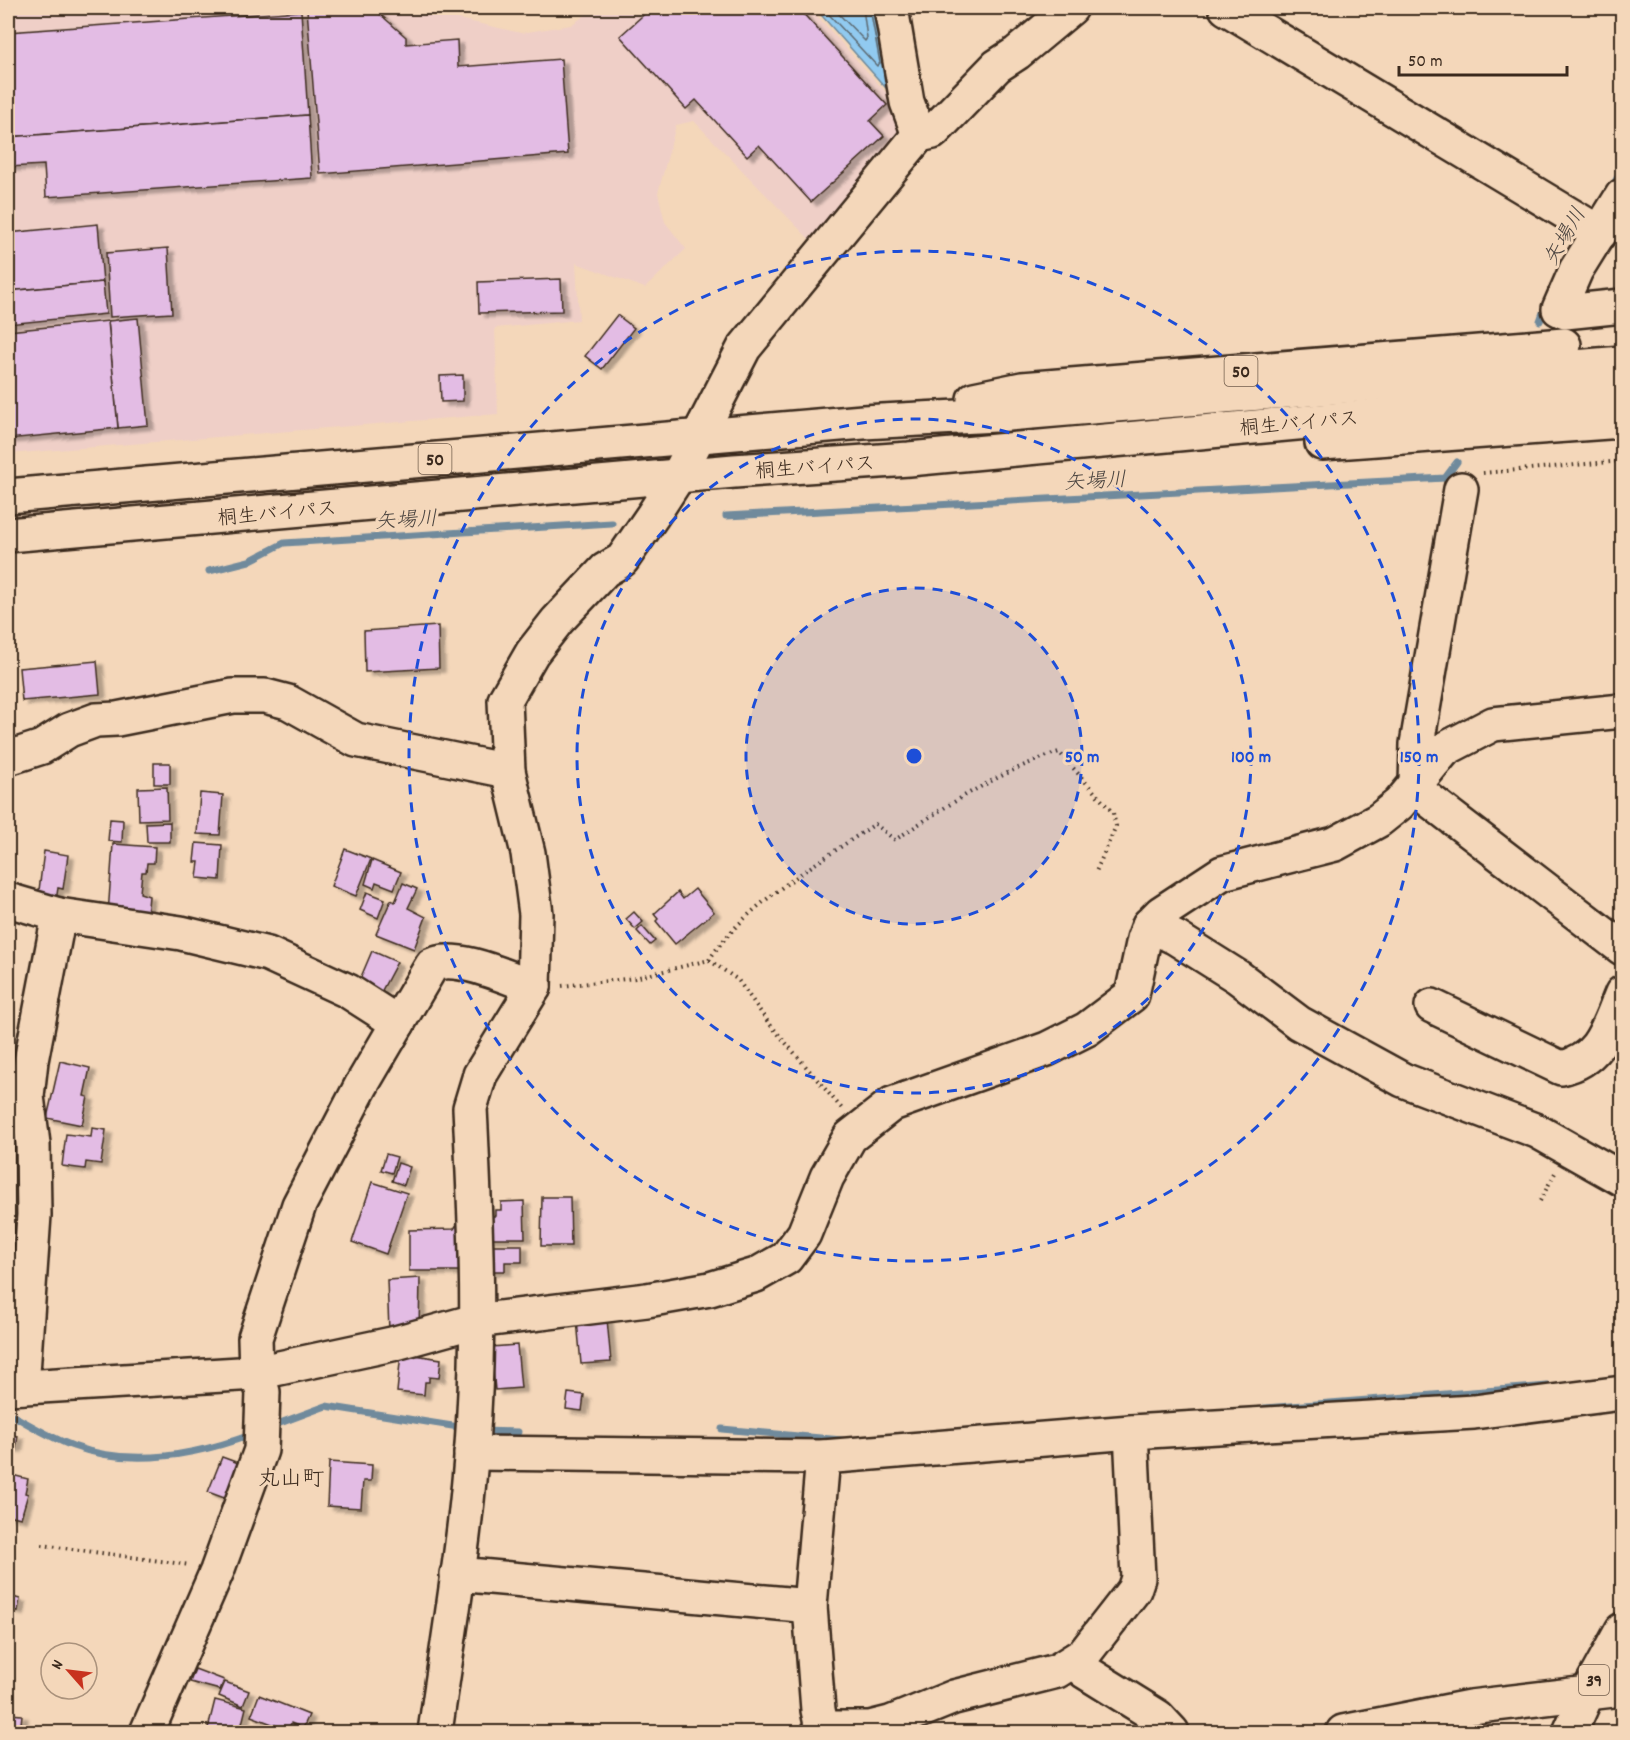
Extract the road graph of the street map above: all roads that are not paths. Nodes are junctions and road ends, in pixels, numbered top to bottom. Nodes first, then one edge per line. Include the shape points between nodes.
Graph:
1 (891, 8) edge
2 (1071, 8) edge
3 (1226, 8) edge
4 (919, 135) junction
5 (1623, 196) edge
6 (1600, 233) junction
7 (1623, 306) edge
8 (1619, 379) edge
9 (699, 436) junction
10 (677, 478) junction
11 (1461, 489) road end
12 (8, 496) edge
13 (8, 535) edge
14 (1623, 711) edge
15 (8, 758) edge
16 (508, 771) junction
17 (1416, 785) junction
18 (8, 900) edge
19 (59, 915) junction
20 (1149, 925) junction
21 (1623, 948) edge
22 (534, 987) junction
23 (1623, 993) edge
24 (1432, 1006) dead end
25 (398, 1023) junction
26 (1623, 1179) edge
27 (476, 1321) junction
28 (256, 1373) junction
29 (15, 1388) edge
30 (1623, 1393) edge
31 (1131, 1432) junction
32 (472, 1435) junction
33 (823, 1457) junction
34 (457, 1574) junction
35 (810, 1606) junction
36 (1623, 1630) edge
37 (1075, 1661) junction
38 (1623, 1689) edge
39 (1587, 1694) junction
40 (826, 1730) edge
41 (147, 1732) edge
42 (435, 1732) edge
43 (1172, 1732) edge
44 (1343, 1732) edge
45 (1570, 1732) edge

1 - 4 main road via 907,102
2 - 4 main road via 997,66 933,132
3 - 6 main road
4 - 9 main road via 744,348
5 - 6 main road
6 - 7 main road via 1576,270 1559,309 1564,312
8 - 9 main road, 桐生バイパス / 50 via 1022,389 863,422
8 - 10 main road, 桐生バイパス / 50 via 1006,470 909,459
9 - 10 main road
9 - 12 main road, 桐生バイパス / 50
10 - 13 main road, 桐生バイパス / 50
10 - 16 main road via 622,560 605,570 557,621 516,679 505,700
11 - 17 main road via 1417,744
14 - 17 main road via 1493,724 1445,749
15 - 16 main road via 42,747 69,730 96,720 233,696 265,696 288,702 356,740
16 - 22 main road via 528,853 536,914
17 - 20 main road via 1379,820 1335,844 1222,873
17 - 21 main road via 1424,796
18 - 19 main road
19 - 25 main road via 181,933 268,954 348,991
19 - 29 main road via 27,1096 33,1144 34,1215
20 - 26 main road via 1238,977 1299,1023 1403,1080 1537,1131
20 - 27 main road via 1132,995 1088,1029 1047,1048 892,1104 850,1137 827,1177 804,1234 786,1258 756,1275 710,1289
22 - 25 main road via 470,965 442,960 432,965
22 - 27 main road via 480,1074 470,1108
23 - 24 main road via 1594,1053 1574,1066 1561,1068
25 - 28 main road via 299,1205 255,1338
27 - 28 main road via 392,1344
27 - 32 main road
28 - 29 main road
28 - 41 main road via 262,1392 261,1450 217,1571
30 - 31 main road via 1474,1412
31 - 33 main road
31 - 37 main road via 1138,1578 1134,1590
32 - 33 main road
32 - 34 main road
33 - 35 main road
34 - 35 main road
34 - 42 main road
35 - 40 main road via 818,1710
36 - 39 main road, 39
37 - 40 main road via 1057,1671 954,1696 890,1723
37 - 43 main road via 1084,1671 1158,1717
38 - 39 main road
39 - 44 main road via 1470,1707
39 - 45 main road, 39

